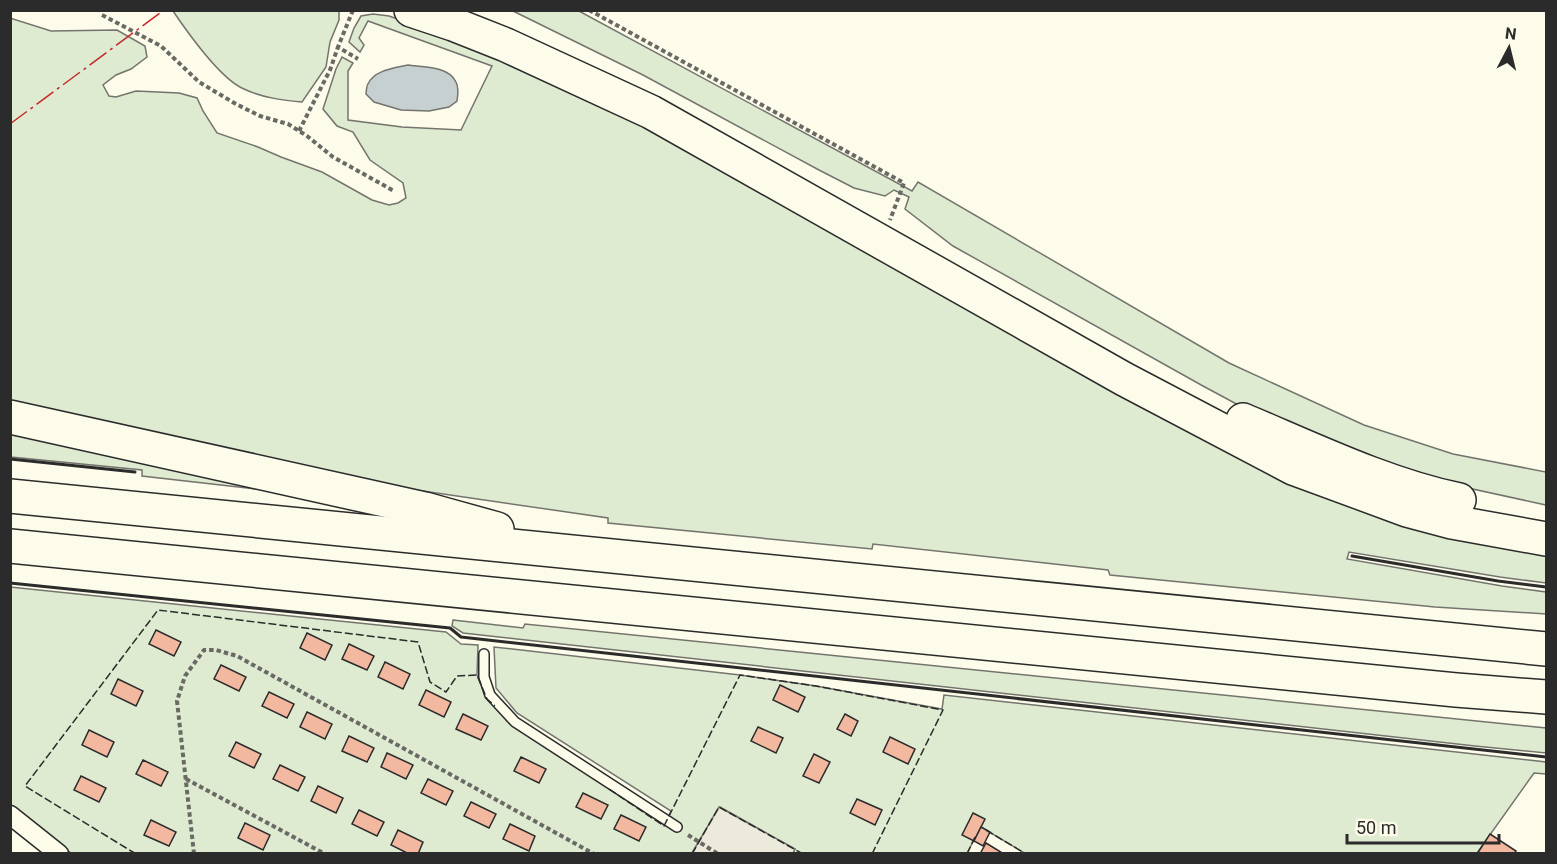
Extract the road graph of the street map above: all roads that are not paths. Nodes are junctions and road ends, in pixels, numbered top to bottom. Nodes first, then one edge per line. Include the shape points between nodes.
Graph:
1 (411, 10) edge
2 (478, 10) edge
3 (10, 417) edge
4 (10, 496) edge
5 (1546, 518) edge
6 (1546, 539) edge
7 (12, 546) edge
8 (589, 554) junction
9 (1546, 649) edge
10 (484, 654) dead end
11 (1546, 697) edge
12 (10, 815) edge
13 (677, 827) road end
14 (59, 854) edge

1 - 6 highway via 506,45 651,112 1124,379 1293,468 1407,510
2 - 5 highway via 635,82 758,147 1240,418 1383,478 1442,497
3 - 8 highway via 425,509
4 - 8 highway
7 - 11 highway
8 - 9 highway
10 - 13 lane via 484,677 490,695 515,722
12 - 14 street

